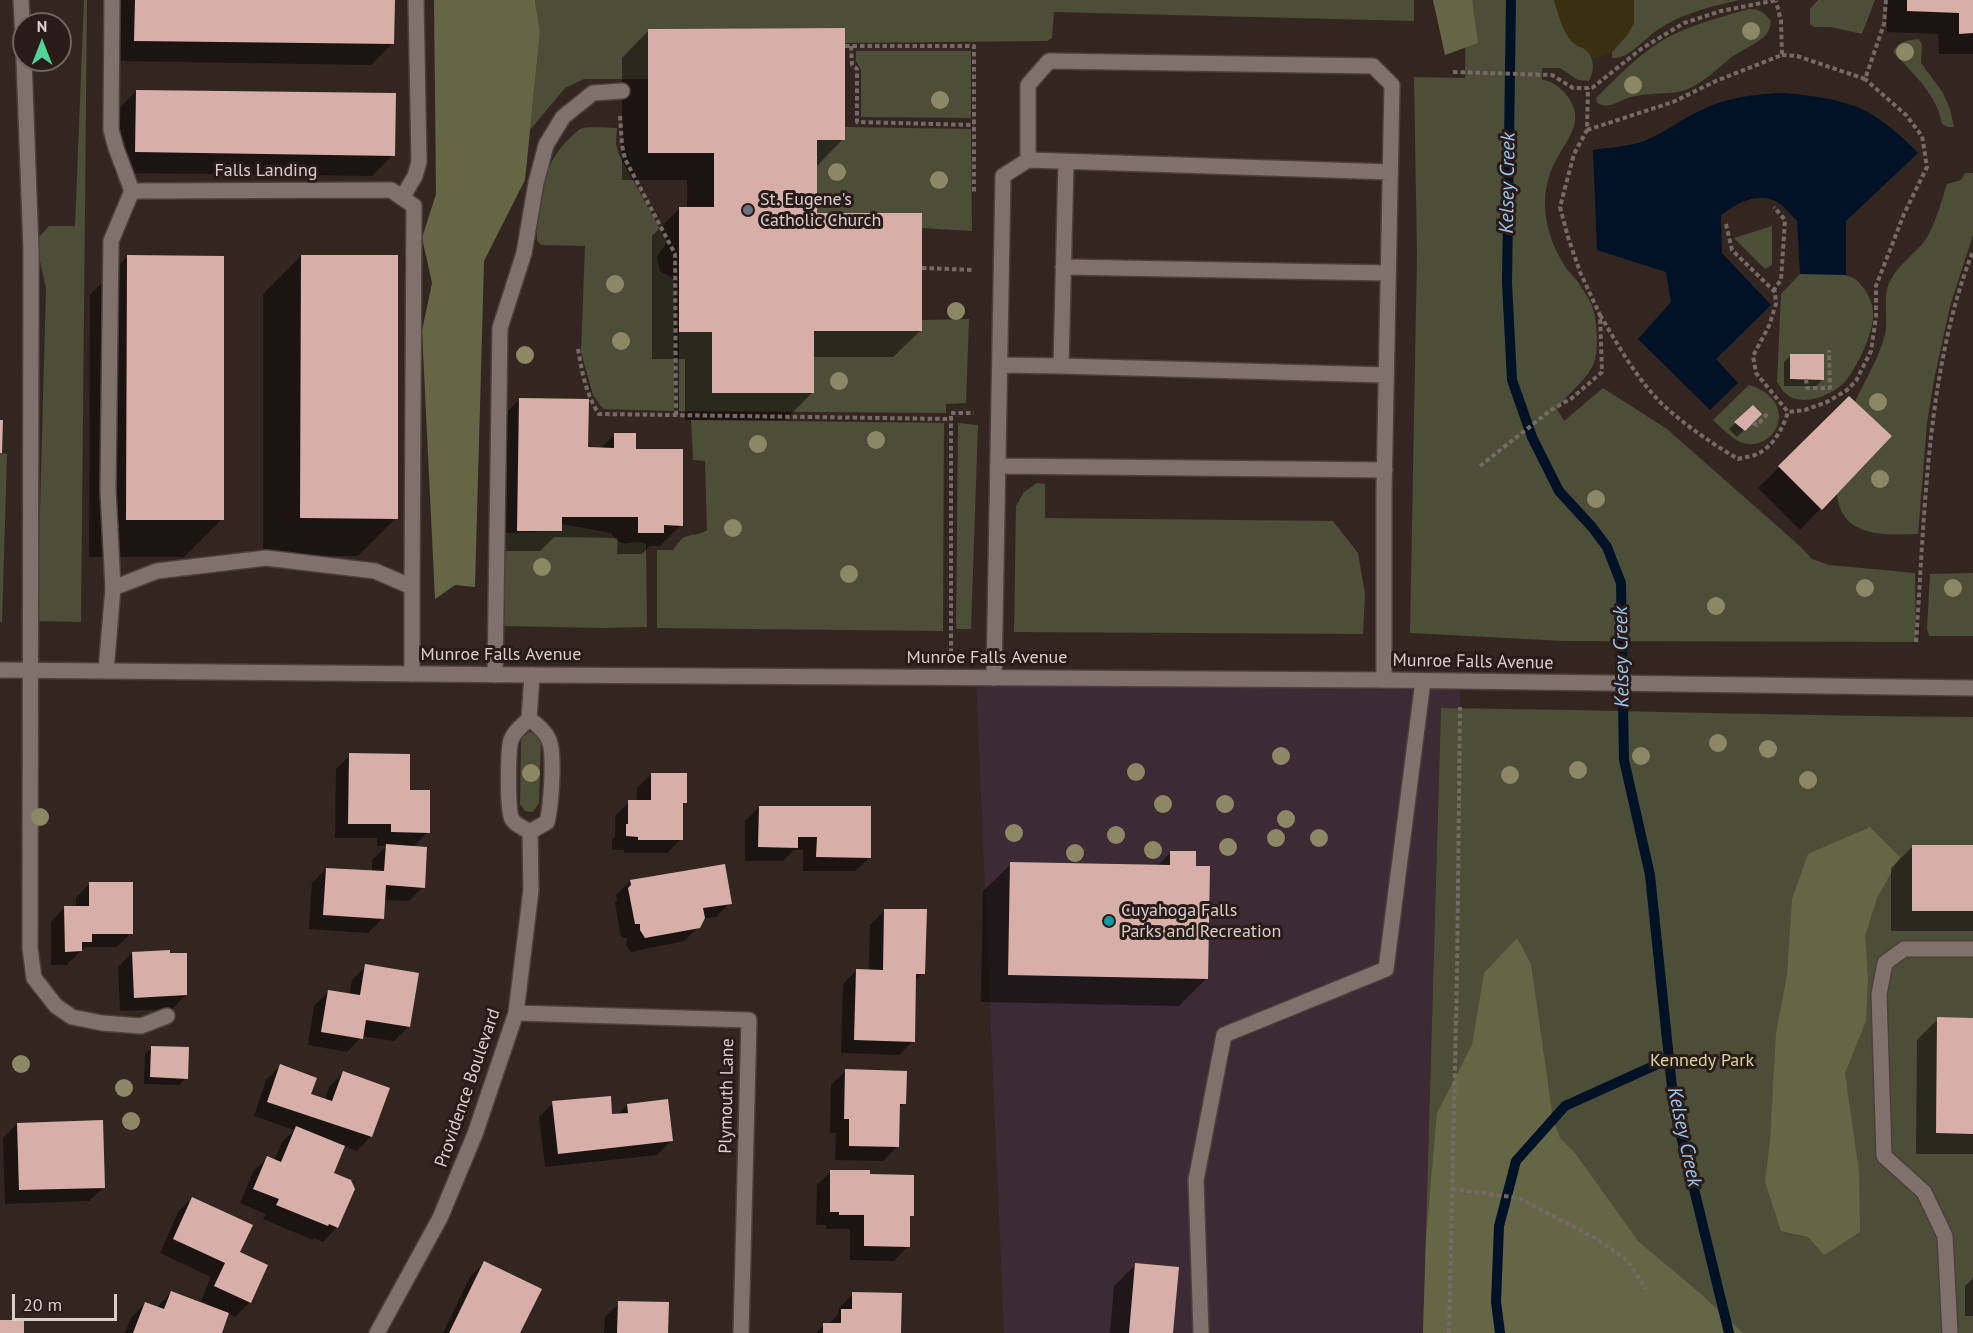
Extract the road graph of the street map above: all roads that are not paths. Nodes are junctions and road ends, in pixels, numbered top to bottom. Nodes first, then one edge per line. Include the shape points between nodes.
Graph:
1 (112, 0) edge
2 (416, 0) edge
3 (24, 72) edge
4 (620, 91) road end
5 (1028, 160) junction
6 (1066, 162) junction
7 (1390, 172) junction
8 (132, 191) junction
9 (402, 198) junction
10 (1063, 267) junction
11 (1388, 273) junction
12 (1000, 365) junction
13 (1061, 366) junction
14 (1386, 375) junction
15 (998, 466) junction
16 (1385, 470) junction
17 (412, 587) junction
18 (113, 588) junction
19 (0, 670) edge
20 (31, 670) junction
21 (106, 670) junction
22 (412, 674) junction
23 (495, 675) junction
24 (532, 675) junction
25 (994, 678) junction
26 (1384, 680) junction
27 (1423, 681) junction
28 (1973, 688) edge
29 (529, 719) junction
30 (530, 832) junction
31 (1973, 949) edge
32 (516, 1013) junction
33 (167, 1016) dead end
34 (377, 1333) edge
35 (741, 1333) edge
36 (1201, 1333) edge
37 (1950, 1333) edge

1 - 8 street via 111,130
2 - 9 street via 419,162
3 - 20 street via 31,250
4 - 23 street via 593,93 563,117 546,145 524,253 500,328
5 - 6 street
5 - 7 street via 1028,85 1049,61 1373,66 1392,85
5 - 12 street via 1003,176
6 - 7 street
6 - 10 street
7 - 11 street
8 - 9 street, Falls Landing via 390,190
8 - 18 street via 111,241 108,490
9 - 17 street via 414,206
10 - 11 street
10 - 13 street
11 - 14 street
12 - 13 street
12 - 15 street
13 - 14 street
14 - 16 street
15 - 16 street
15 - 25 street
16 - 26 street
17 - 18 street via 375,571 266,558 157,571
17 - 22 street
18 - 21 street
19 - 20 street, Munroe Falls Avenue
20 - 21 street, Munroe Falls Avenue
20 - 33 street via 30,948 34,978 56,1006 72,1017 141,1026
21 - 22 street, Munroe Falls Avenue
22 - 23 street, Munroe Falls Avenue
23 - 24 street, Munroe Falls Avenue
24 - 25 street, Munroe Falls Avenue
24 - 29 street
25 - 26 street, Munroe Falls Avenue
26 - 27 street, Munroe Falls Avenue
27 - 28 street, Munroe Falls Avenue
27 - 36 street via 1386,969 1224,1035 1197,1179
29 - 30 street via 510,742 509,813 513,821
29 - 30 street via 540,726 549,741 551,768 547,822
30 - 32 street, Providence Boulevard via 531,890
31 - 37 street via 1904,949 1885,963 1879,994 1884,1156 1924,1192 1945,1236
32 - 34 street, Providence Boulevard via 475,1134 440,1218
32 - 35 street, Plymouth Lane via 749,1020

